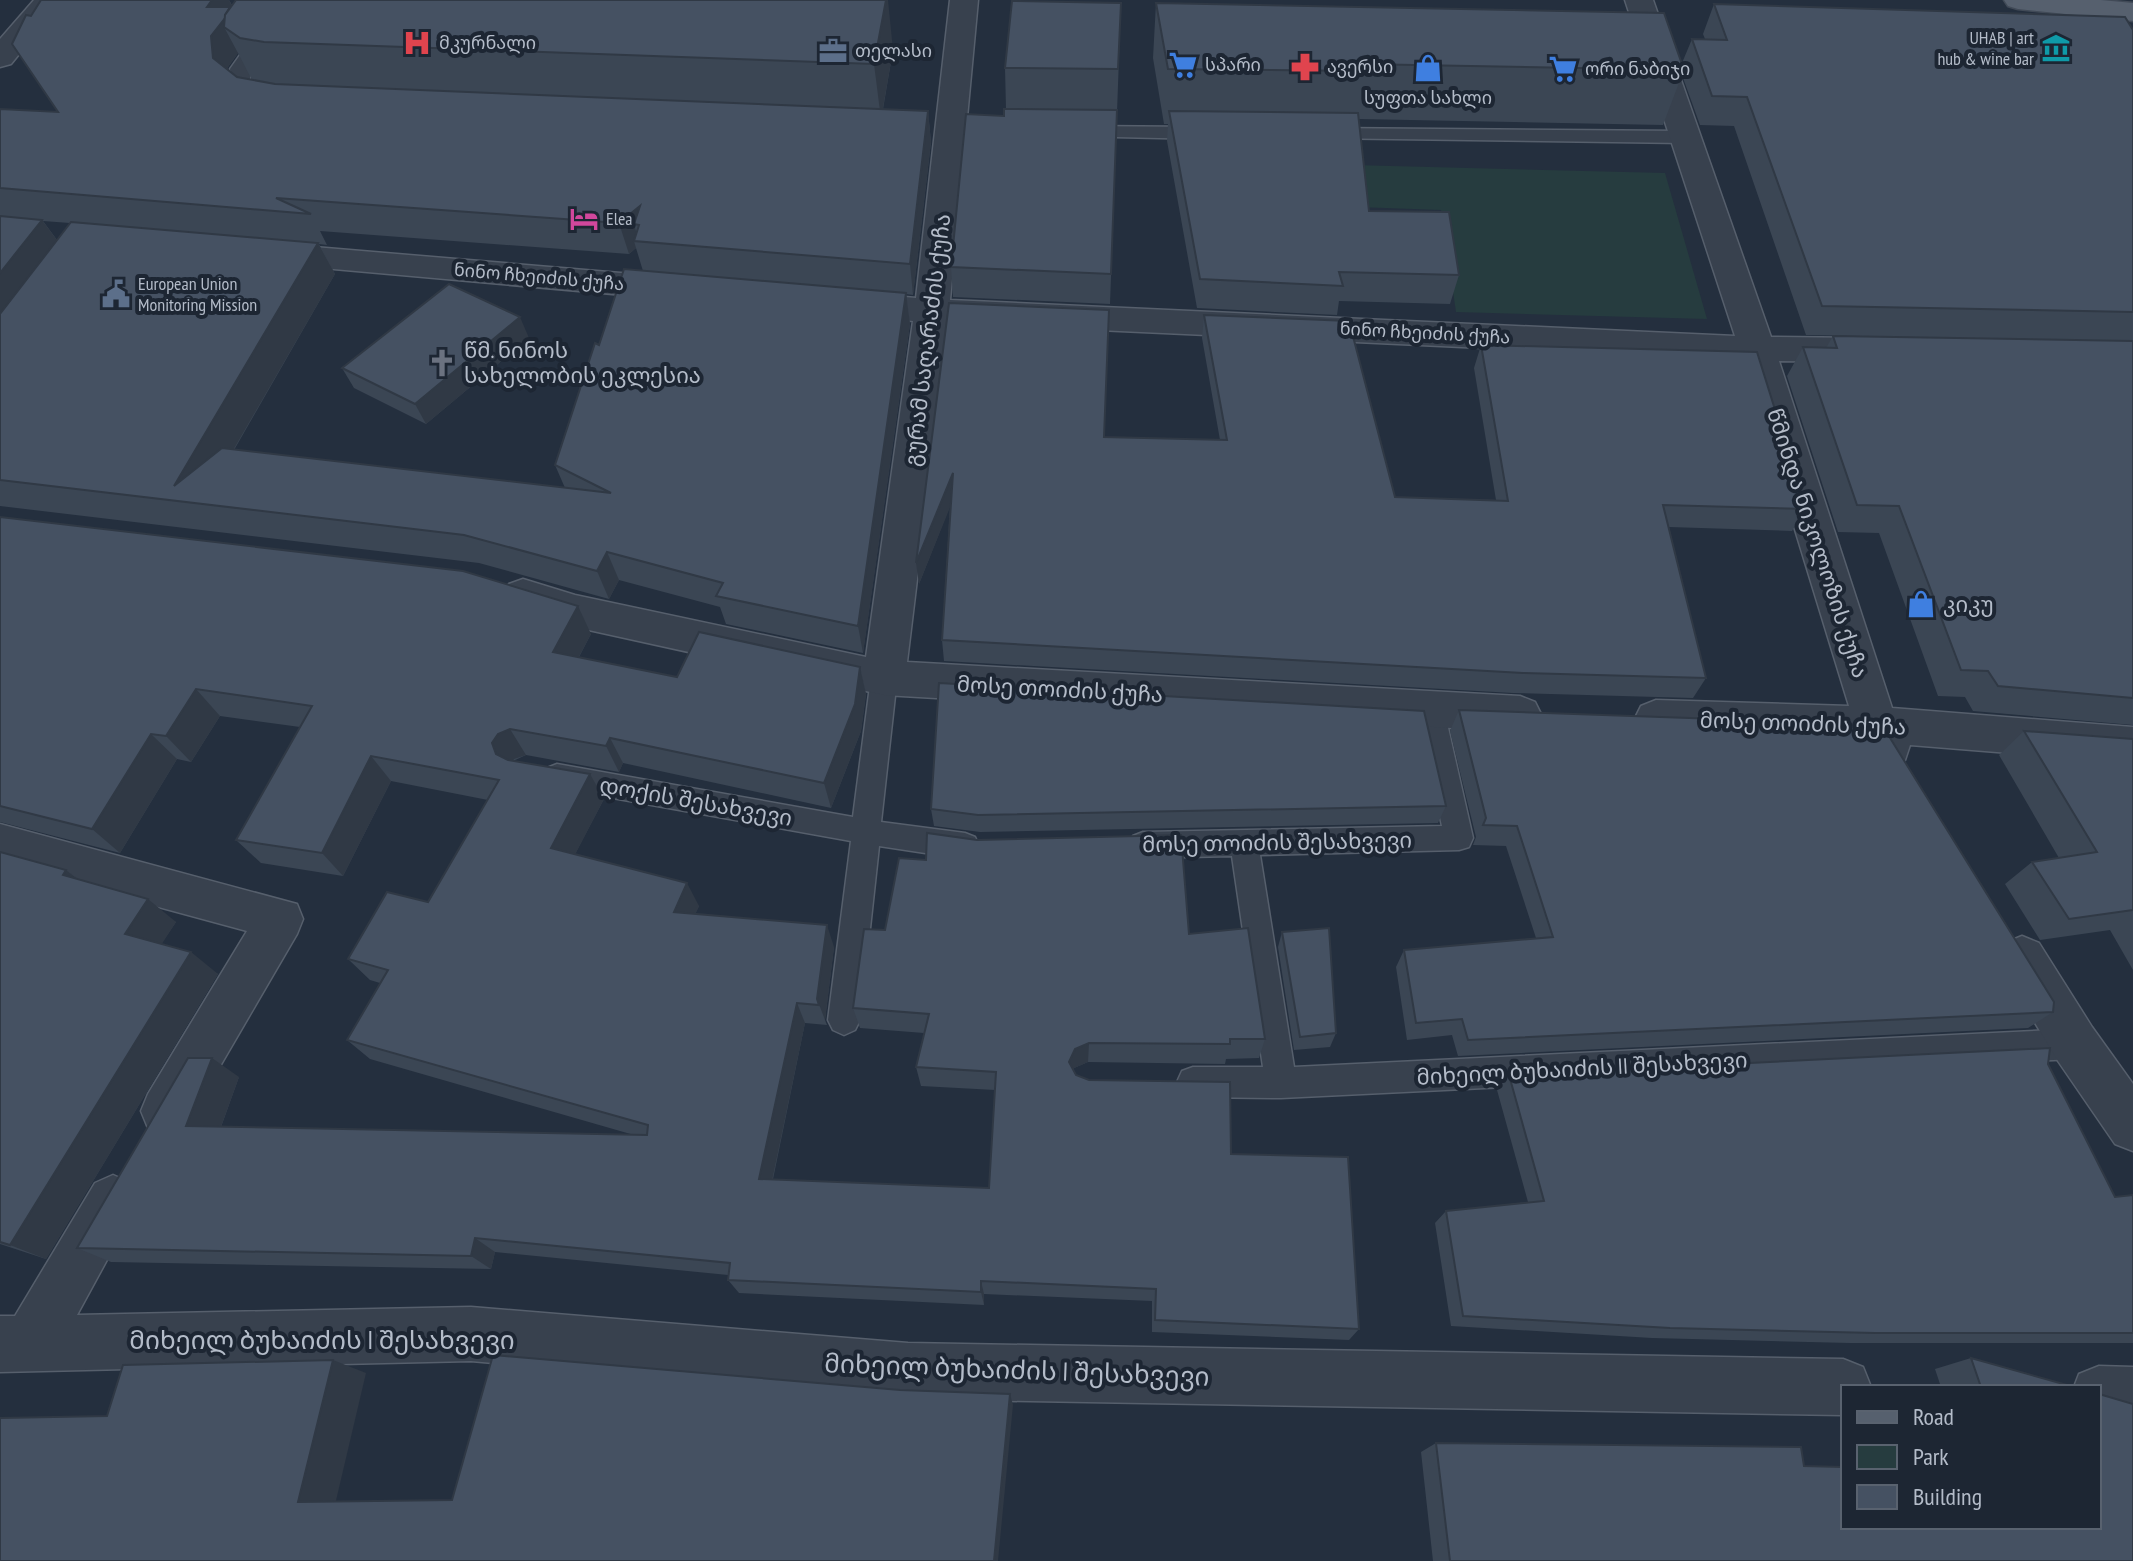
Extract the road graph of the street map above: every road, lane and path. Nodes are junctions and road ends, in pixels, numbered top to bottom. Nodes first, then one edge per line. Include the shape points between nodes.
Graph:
1 (49, 0) edge
2 (288, 0) edge
3 (964, 0) edge
4 (1639, 0) edge
5 (2018, 0) edge
6 (2133, 12) edge
7 (0, 58) edge
8 (276, 103) edge
9 (1062, 132) edge
10 (1221, 133) edge
11 (1301, 134) edge
12 (1684, 137) junction
13 (235, 251) edge
14 (710, 292) edge
15 (821, 301) edge
16 (932, 311) junction
17 (1757, 349) junction
18 (1898, 351) edge
19 (492, 585) edge
20 (884, 678) junction
21 (1430, 710) junction
22 (1561, 715) edge
23 (1624, 717) edge
24 (1876, 724) junction
25 (2133, 745) edge
26 (525, 770) edge
27 (1909, 777) edge
28 (867, 832) junction
29 (1244, 842) junction
30 (0, 844) edge
31 (1120, 845) edge
32 (995, 848) edge
33 (2001, 924) edge
34 (844, 1020) dead end
35 (2075, 1044) junction
36 (1162, 1081) edge
37 (1281, 1083) junction
38 (2133, 1126) edge
39 (14, 1344) edge
40 (1841, 1387) edge
41 (2101, 1394) edge
42 (2133, 1395) edge

1 - 7 street
2 - 8 lane via 240,69 240,85 261,101
3 - 16 street, გურამ საღარაძის ქუჩა via 943,130
4 - 12 street, წმინდა ნიკოლოზის ქუჩა
5 - 6 main road
9 - 10 lane
11 - 12 lane
12 - 17 street, წმინდა ნიკოლოზის ქუჩა
13 - 14 street, ნინო ჩხეიძის ქუჩა
15 - 16 street, ნინო ჩხეიძის ქუჩა
16 - 17 street, ნინო ჩხეიძის ქუჩა
16 - 20 street, გურამ საღარაძის ქუჩა
17 - 18 street, ნინო ჩხეიძის ქუჩა
17 - 24 street, წმინდა ნიკოლოზის ქუჩა
19 - 20 street, მოსე თოიძის ქუჩა via 575,611
20 - 21 street, მოსე თოიძის ქუჩა
20 - 28 lane
21 - 22 street, მოსე თოიძის ქუჩა
21 - 29 lane, მოსე თოიძის შესახვევი via 1459,838
23 - 24 street, მოსე თოიძის ქუჩა
24 - 25 street, მოსე თოიძის ქუჩა
24 - 27 street, წმინდა ნიკოლოზის ქუჩა
26 - 28 lane, დოქის შესახვევი
28 - 32 lane
28 - 34 lane
29 - 31 lane, მოსე თოიძის შესახვევი
29 - 37 lane
30 - 39 street via 280,919 138,1159
33 - 35 street
35 - 37 lane, მიხეილ ბუხაიძის II შესახვევი
35 - 38 street
36 - 37 lane, მიხეილ ბუხაიძის II შესახვევი
39 - 40 street, მიხეილ ბუხაიძის I შესახვევი via 471,1334 908,1371
41 - 42 street

